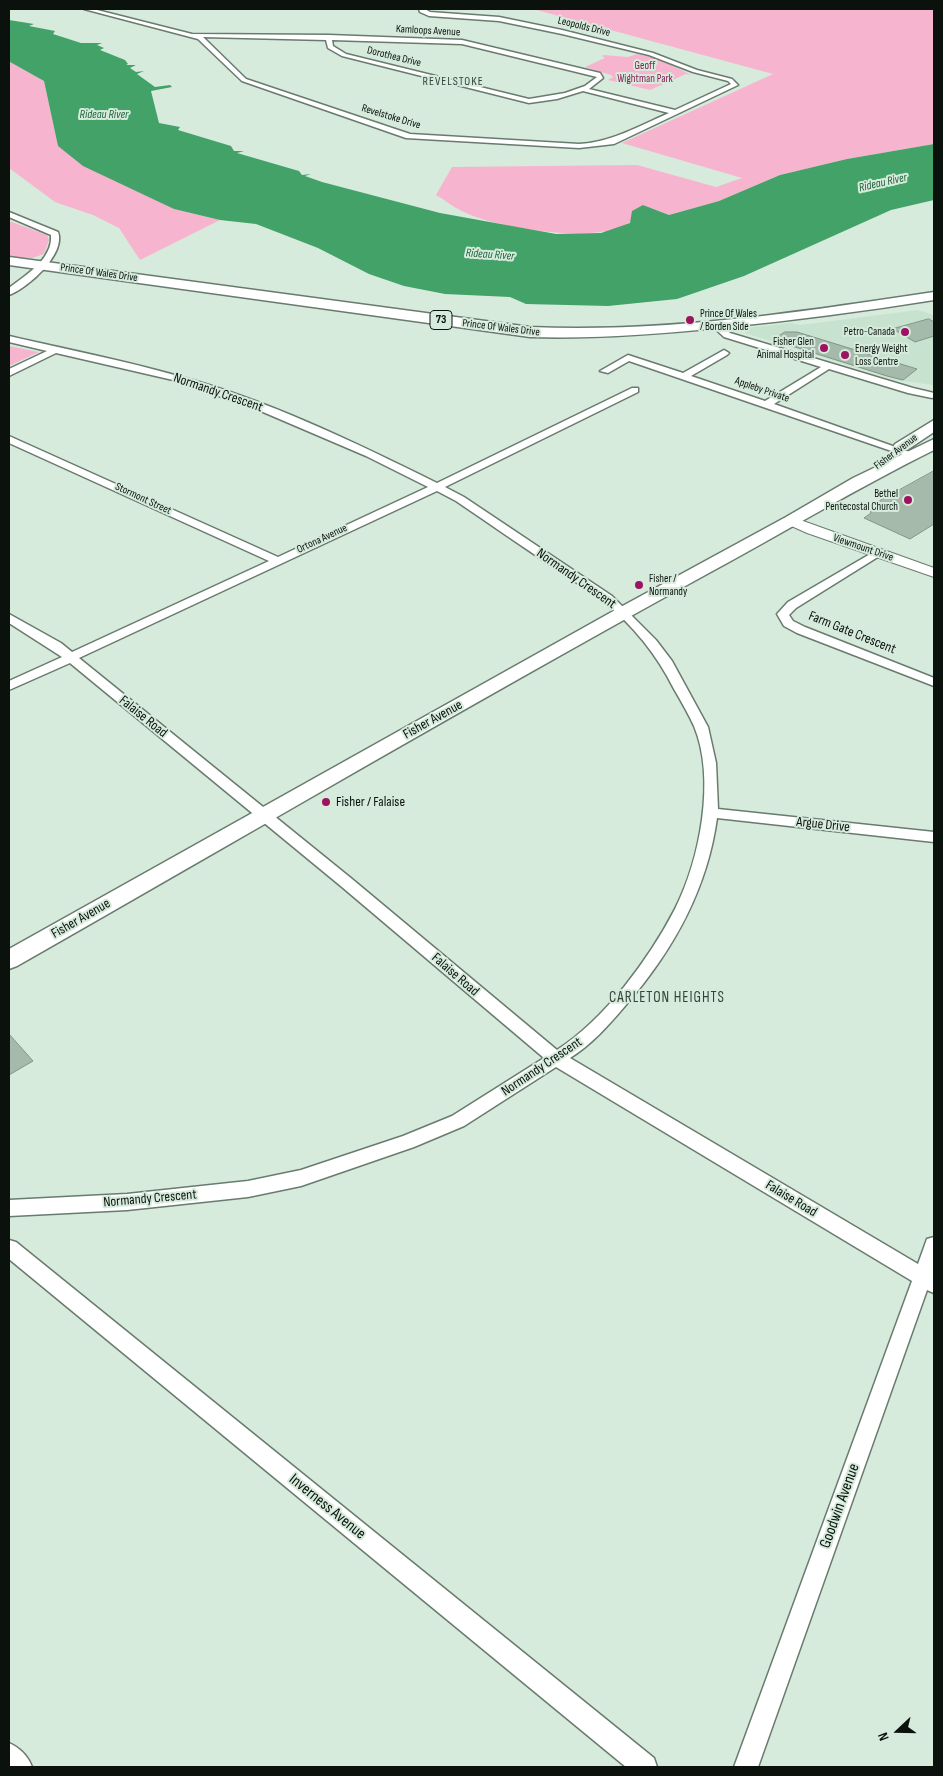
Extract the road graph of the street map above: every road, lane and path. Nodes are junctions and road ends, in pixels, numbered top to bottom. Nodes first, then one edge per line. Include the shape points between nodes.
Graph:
1 (87, 9) edge
2 (422, 9) edge
3 (189, 35) junction
4 (329, 38) junction
5 (734, 87) joint
6 (581, 89) junction
7 (675, 112) junction
8 (10, 216) edge
9 (9, 261) edge
10 (42, 265) junction
11 (9, 292) edge
12 (934, 296) edge
13 (900, 301) junction
14 (934, 303) edge
15 (715, 324) junction
16 (9, 339) edge
17 (57, 350) junction
18 (724, 353) dead end
19 (828, 366) junction
20 (605, 371) dead end
21 (9, 373) edge
22 (684, 376) junction
23 (635, 390) dead end
24 (932, 395) dead end
25 (766, 405) junction
26 (934, 425) edge
27 (9, 439) edge
28 (934, 444) edge
29 (898, 449) junction
30 (913, 455) junction
31 (859, 481) junction
32 (435, 487) junction
33 (792, 521) junction
34 (877, 553) junction
35 (276, 560) junction
36 (934, 573) edge
37 (623, 614) junction
38 (9, 618) edge
39 (70, 658) junction
40 (934, 682) edge
41 (9, 686) edge
42 (711, 813) junction
43 (264, 815) junction
44 (934, 837) edge
45 (9, 960) edge
46 (557, 1059) junction
47 (9, 1208) edge
48 (934, 1245) edge
49 (9, 1248) edge
50 (929, 1280) edge
51 (9, 1755) edge
52 (20, 1767) edge
53 (645, 1767) edge
54 (746, 1767) edge

1 - 3 street, Revelstoke Drive
2 - 5 street, Leopolds Drive via 429,14 512,21 651,54 732,81
3 - 4 street, Kamloops Avenue
3 - 7 street, Revelstoke Drive via 206,42 244,80 396,133 424,139 595,146 611,142
4 - 6 street, Dorothea Drive via 330,47 344,55 529,101 544,101
4 - 6 street, Kamloops Avenue via 462,42 587,71 601,78
5 - 7 street, Revelstoke Drive
6 - 7 street
8 - 10 street via 55,234 55,246
9 - 10 main road, Prince Of Wales Drive / 73
10 - 11 street
10 - 15 main road, Prince Of Wales Drive / 73 via 530,332 603,334
12 - 13 main road, Prince Of Wales Drive / 73
13 - 14 main road
13 - 15 main road, Prince Of Wales Drive / 73
15 - 19 street via 727,334
16 - 17 street, Normandy Crescent
17 - 21 street
17 - 32 street, Normandy Crescent via 176,378 260,406 370,454
18 - 22 street
19 - 24 street
19 - 25 street
20 - 22 street, Appleby Private via 628,358
22 - 25 street, Appleby Private
23 - 32 street, Ortona Avenue
25 - 29 street, Appleby Private
26 - 29 main road, Fisher Avenue
27 - 35 street, Stormont Street
28 - 30 main road, Fisher Avenue
29 - 30 street, Appleby Private
29 - 31 main road, Fisher Avenue
30 - 31 main road, Fisher Avenue
31 - 33 main road, Fisher Avenue
32 - 35 street, Ortona Avenue
32 - 37 street, Normandy Crescent via 460,499 608,599
33 - 34 street, Viewmount Drive
33 - 37 main road, Fisher Avenue
34 - 36 street, Viewmount Drive
34 - 40 street, Farm Gate Crescent via 792,605 783,614 788,622 801,630
35 - 39 street, Ortona Avenue
37 - 42 street, Normandy Crescent via 666,661 701,727 708,764
37 - 43 main road, Fisher Avenue
38 - 39 street, Falaise Road via 57,646
39 - 41 street, Ortona Avenue
39 - 43 street, Falaise Road
42 - 44 street, Argue Drive
42 - 46 street, Normandy Crescent via 707,840 692,888 667,940 601,1023
43 - 45 main road, Fisher Avenue
43 - 46 street, Falaise Road
46 - 47 street, Normandy Crescent via 458,1121 408,1142 301,1178 248,1190 136,1201
46 - 50 street, Falaise Road
48 - 50 street, Goodwin Avenue
49 - 53 street, Inverness Avenue
50 - 54 street, Goodwin Avenue
51 - 52 street

